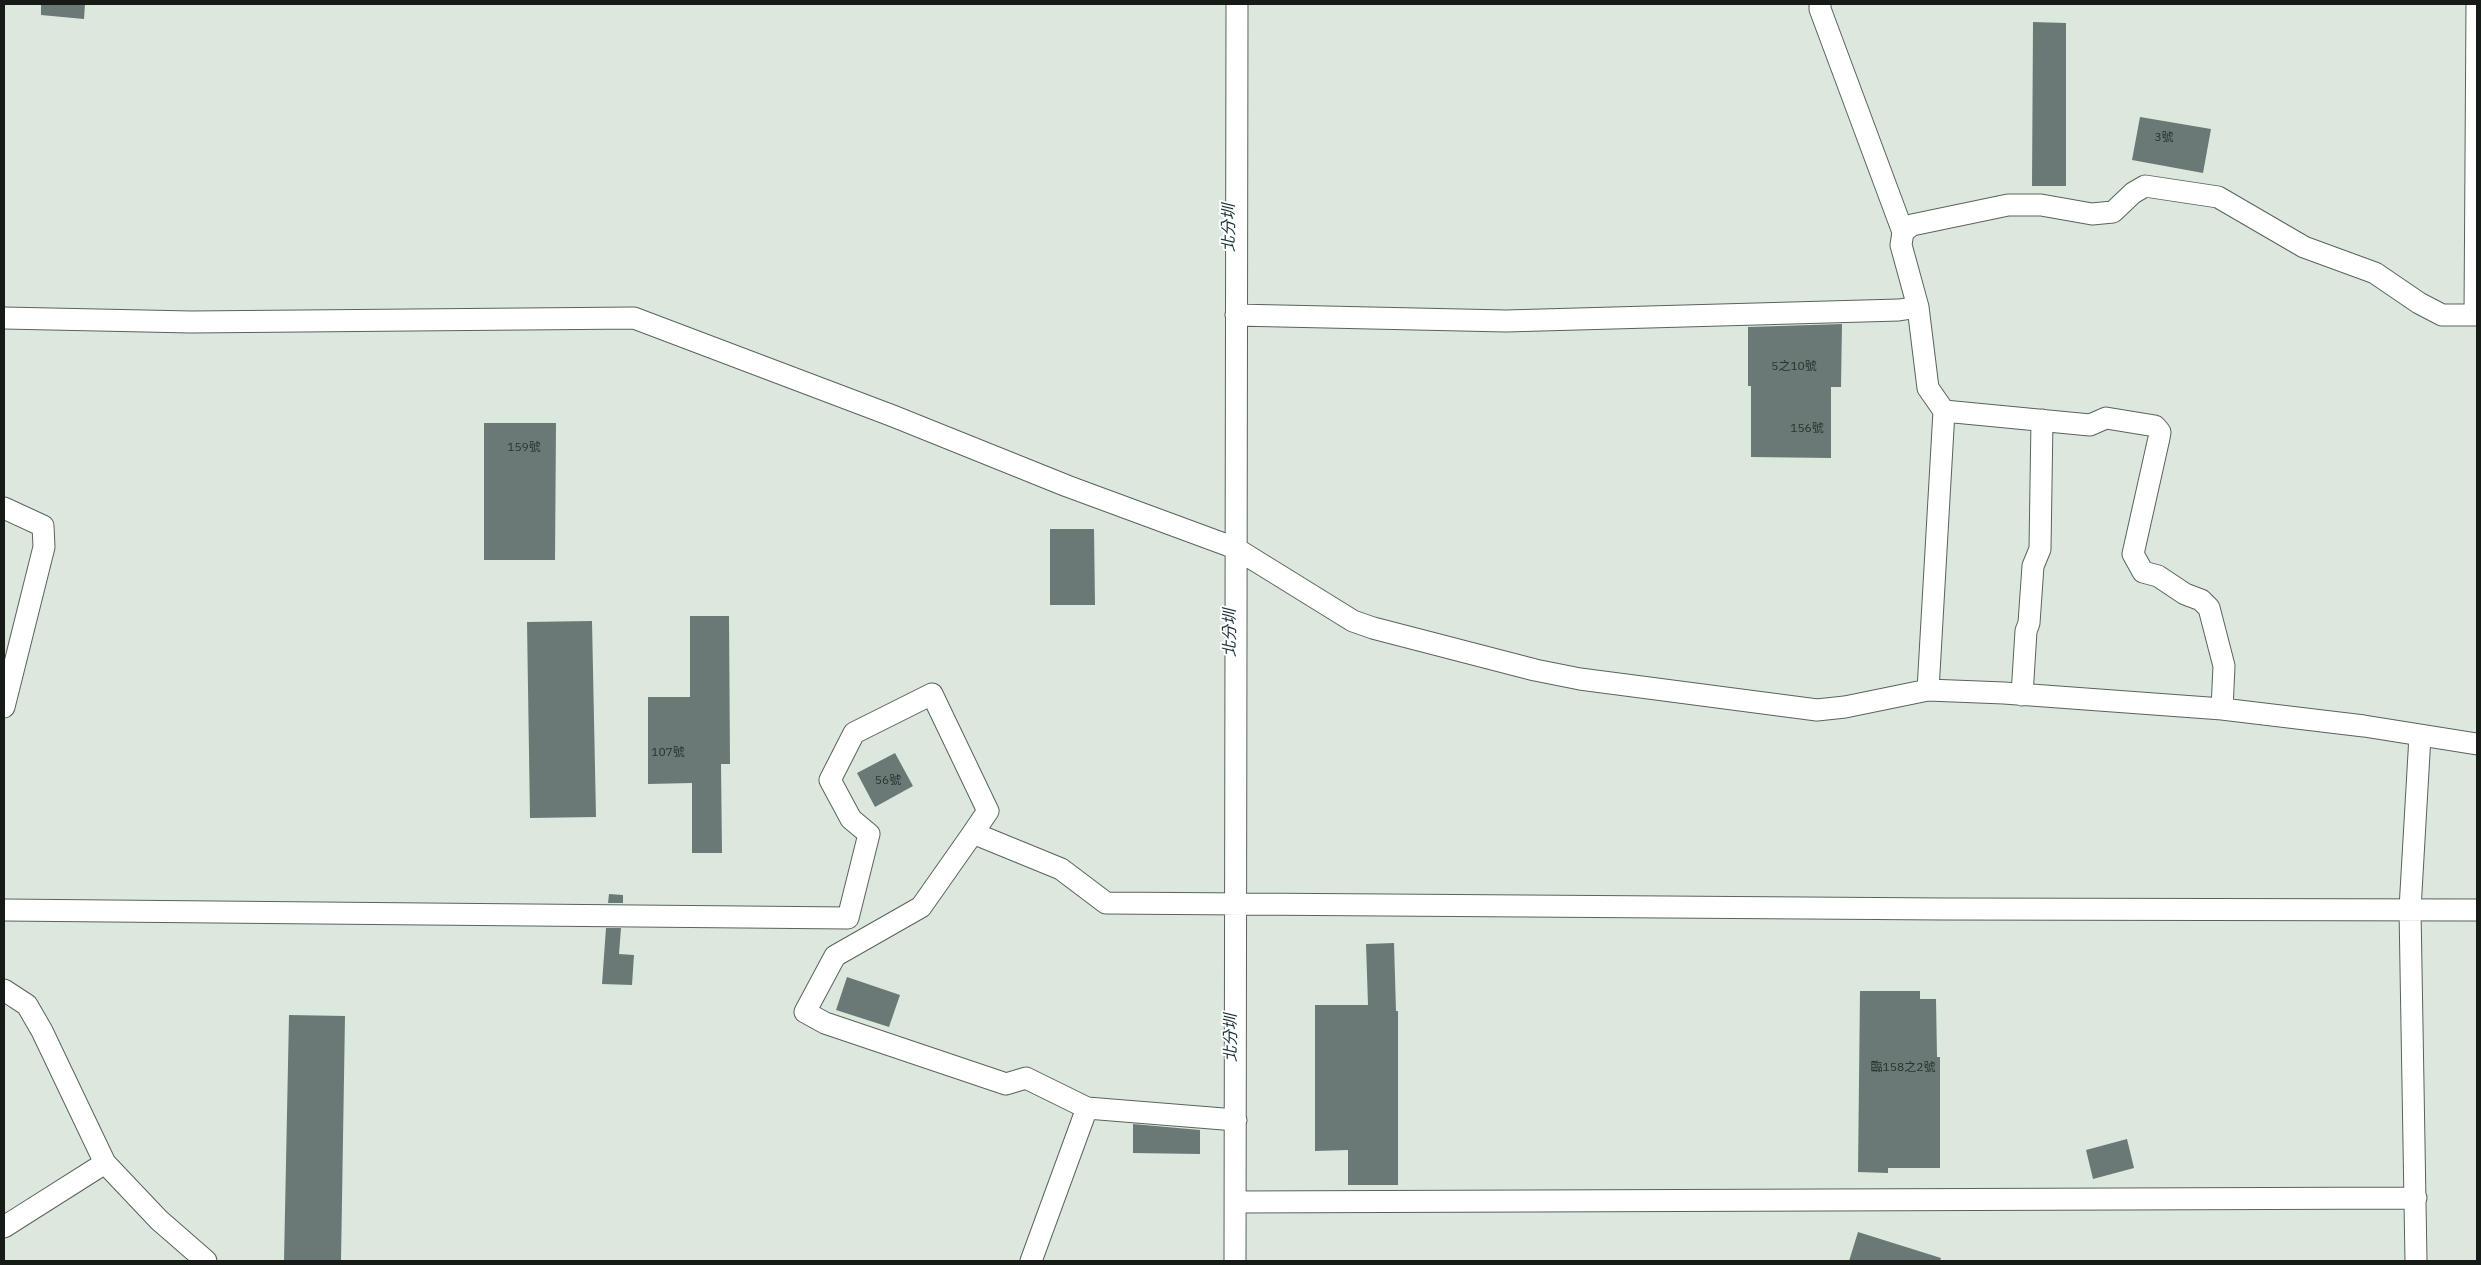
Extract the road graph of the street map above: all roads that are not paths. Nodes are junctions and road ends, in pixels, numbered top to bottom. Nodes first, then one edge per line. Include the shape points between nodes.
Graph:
1 (1237, 4) edge
2 (1820, 4) edge
3 (2477, 4) edge
4 (1903, 232) junction
5 (1918, 307) junction
6 (2476, 315) edge
7 (1246, 316) junction
8 (4, 318) edge
9 (1944, 411) junction
10 (2042, 420) junction
11 (4, 508) edge
12 (1235, 548) junction
13 (1928, 690) junction
14 (2022, 695) junction
15 (4, 707) edge
16 (2222, 710) junction
17 (2420, 736) junction
18 (2477, 744) edge
19 (973, 834) junction
20 (1246, 905) junction
21 (2410, 909) junction
22 (4, 910) edge
23 (2477, 910) edge
24 (848, 918) junction
25 (835, 956) junction
26 (4, 990) edge
27 (1087, 1108) junction
28 (1236, 1120) junction
29 (105, 1163) junction
30 (2416, 1198) junction
31 (1236, 1202) junction
32 (4, 1228) edge
33 (206, 1261) edge
34 (1032, 1261) edge
35 (1235, 1261) edge
36 (2416, 1261) edge

1 - 7 street
2 - 4 street
3 - 6 street
4 - 5 street via 1901,245
4 - 6 street via 1912,225 2008,205 2041,205 2092,214 2113,212 2145,186 2218,196 2304,247 2375,273 2442,315
5 - 7 street via 1506,321
5 - 9 street via 1928,388
7 - 12 street
8 - 12 street via 201,322 634,318
9 - 10 street
9 - 13 street
10 - 14 street via 2040,548 2033,566
10 - 16 street via 2090,425 2106,418 2155,426 2160,432 2133,554 2143,572 2158,576 2185,594 2201,600 2209,608 2224,666
11 - 15 street via 43,526 44,547
12 - 13 street via 1353,621 1535,670 1580,679 1818,710 1845,708
12 - 20 street
13 - 14 street
14 - 16 street
16 - 17 street via 2364,726
17 - 18 street
17 - 21 street
19 - 20 street via 1061,869 1106,903
19 - 24 street via 988,811 932,694 854,733 830,780 850,819 869,834
19 - 25 street via 921,907
20 - 21 street
20 - 28 street
21 - 23 street
21 - 30 street
22 - 24 street
24 - 25 street
25 - 27 street via 805,1012 825,1023 1006,1084 1026,1078
26 - 29 street via 26,1004 42,1030
27 - 28 street
27 - 34 street
28 - 31 street
29 - 32 street
29 - 33 street via 159,1220
30 - 31 street
30 - 36 street
31 - 35 street

